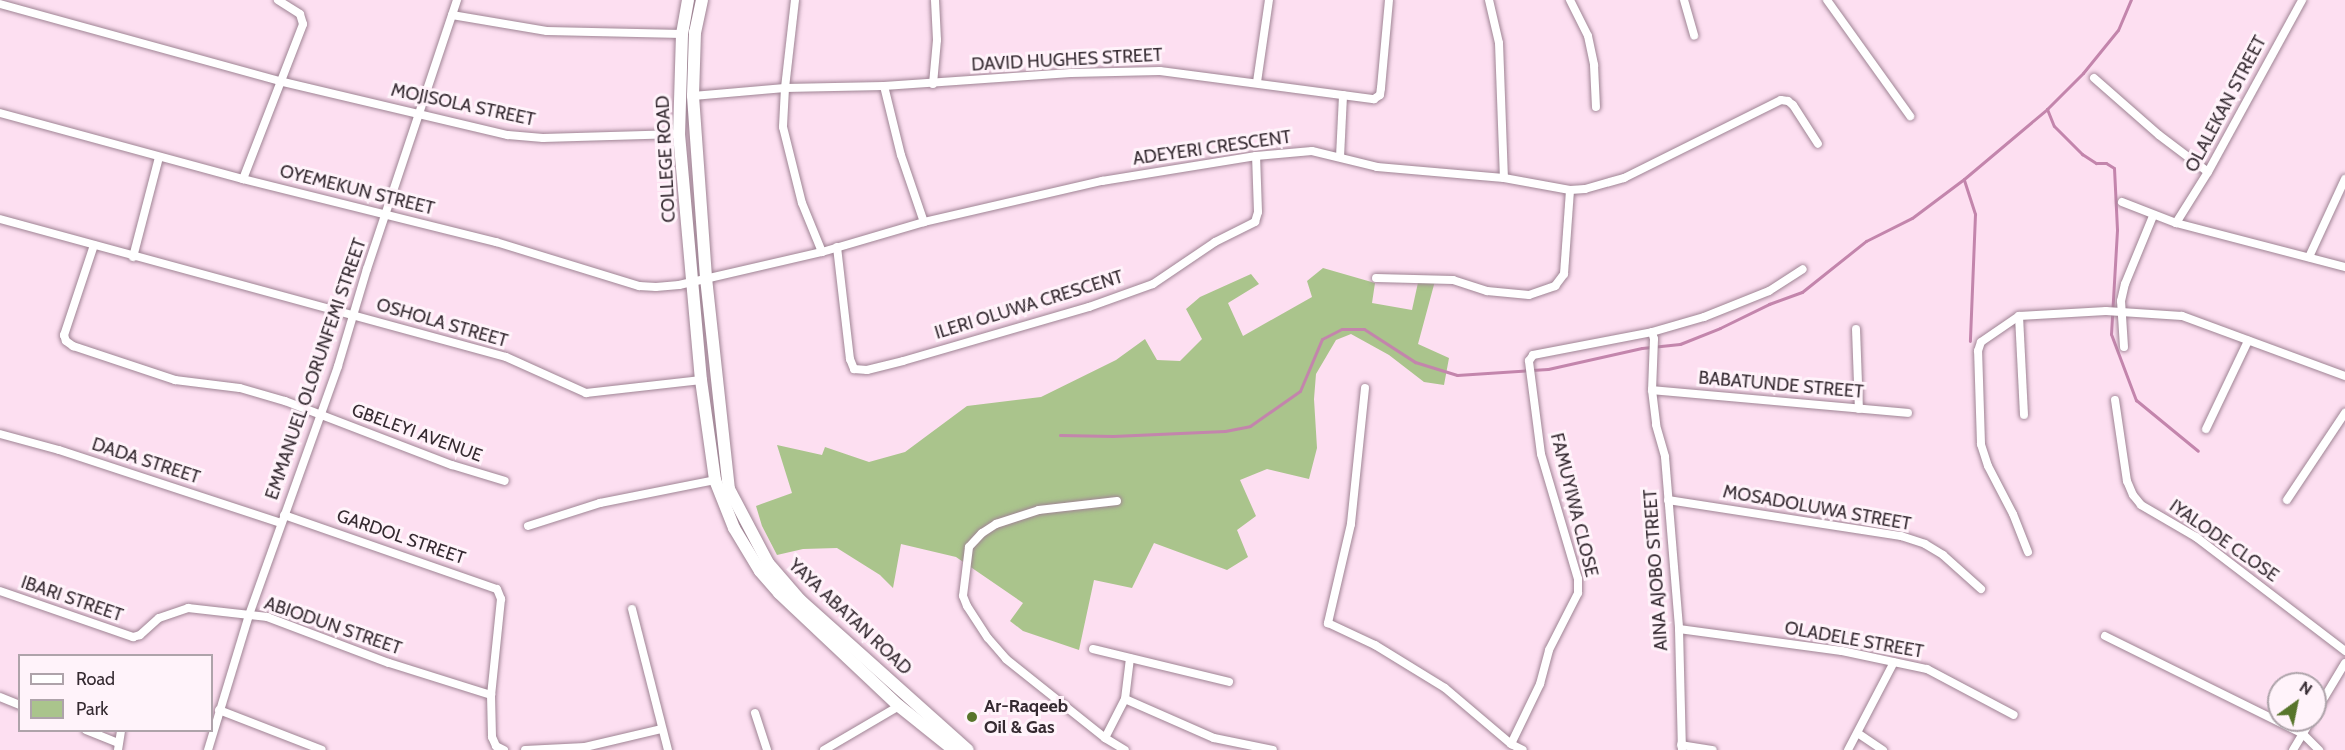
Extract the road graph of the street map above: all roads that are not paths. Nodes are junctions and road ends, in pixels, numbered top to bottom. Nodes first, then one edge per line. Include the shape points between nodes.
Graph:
1 (278, 0) edge
2 (457, 0) edge
3 (688, 0) edge
4 (702, 0) edge
5 (795, 0) edge
6 (935, 0) edge
7 (1269, 0) edge
8 (1389, 0) edge
9 (1489, 0) edge
10 (1570, 0) edge
11 (1684, 0) edge
12 (1827, 0) edge
13 (2302, 0) edge
14 (0, 4) edge
15 (452, 15) junction
16 (681, 34) junction
17 (1694, 36) dead end
18 (2094, 78) dead end
19 (279, 81) junction
20 (1257, 82) junction
21 (933, 84) junction
22 (884, 86) junction
23 (784, 88) junction
24 (1343, 95) junction
25 (693, 96) junction
26 (1596, 107) dead end
27 (0, 113) edge
28 (420, 115) junction
29 (1910, 116) dead end
30 (679, 134) junction
31 (1818, 144) dead end
32 (1256, 156) junction
33 (159, 157) junction
34 (1340, 157) junction
35 (2208, 172) junction
36 (1504, 177) junction
37 (243, 179) junction
38 (2345, 179) edge
39 (1570, 190) junction
40 (2122, 202) dead end
41 (386, 214) junction
42 (2153, 216) junction
43 (0, 219) edge
44 (924, 222) junction
45 (2176, 223) junction
46 (94, 245) junction
47 (837, 247) junction
48 (822, 252) junction
49 (133, 257) junction
50 (2309, 257) junction
51 (2345, 267) edge
52 (1803, 269) dead end
53 (706, 278) junction
54 (1376, 278) dead end
55 (693, 281) junction
56 (2114, 312) junction
57 (354, 315) junction
58 (2019, 316) junction
59 (1856, 329) dead end
60 (1653, 336) junction
61 (2248, 341) junction
62 (2124, 347) dead end
63 (2345, 376) edge
64 (701, 380) junction
65 (1365, 388) dead end
66 (1652, 390) junction
67 (2115, 400) dead end
68 (1858, 408) junction
69 (2345, 412) edge
70 (1908, 413) dead end
71 (319, 414) junction
72 (2024, 416) dead end
73 (2206, 429) dead end
74 (0, 434) edge
75 (715, 480) junction
76 (505, 481) dead end
77 (1668, 500) junction
78 (2287, 500) dead end
79 (1117, 501) dead end
80 (282, 519) junction
81 (528, 526) dead end
82 (2028, 552) dead end
83 (1981, 589) dead end
84 (0, 591) edge
85 (633, 609) dead end
86 (249, 615) junction
87 (1679, 629) junction
88 (2104, 636) dead end
89 (133, 637) joint
90 (1093, 648) dead end
91 (2345, 651) edge
92 (1130, 658) junction
93 (1894, 662) junction
94 (2345, 663) edge
95 (1229, 682) dead end
96 (2327, 693) edge
97 (491, 695) junction
98 (0, 697) edge
99 (1125, 699) junction
100 (18, 704) edge
101 (898, 706) junction
102 (219, 710) junction
103 (755, 713) dead end
104 (2014, 715) dead end
105 (661, 729) junction
106 (90, 732) edge
107 (213, 732) edge
108 (213, 732) edge
109 (1859, 734) junction
110 (2303, 734) junction
111 (1105, 738) junction
112 (1511, 744) junction
113 (118, 746) edge
114 (1682, 748) edge
115 (208, 750) edge
116 (322, 750) edge
117 (504, 750) edge
118 (525, 750) edge
119 (668, 750) edge
120 (767, 750) edge
121 (824, 750) edge
122 (954, 750) edge
123 (968, 750) edge
124 (1125, 750) edge
125 (1273, 750) edge
126 (1523, 750) edge
127 (1713, 750) edge
128 (1848, 750) edge
129 (1884, 750) edge
130 (2293, 750) edge
131 (2319, 750) edge

1 - 19 street via 300,14 303,24
2 - 15 street, EMMANUEL OLORUNFEMI STREET
3 - 16 main road, COLLEGE ROAD
4 - 25 main road, COLLEGE ROAD via 695,32
5 - 23 street
6 - 21 street
7 - 20 street
8 - 24 street, DAVID HUGHES STREET via 1380,95 1374,99
9 - 36 street via 1499,43
10 - 26 street via 1588,36
11 - 17 street
12 - 29 street
13 - 35 street, OLALEKAN STREET
14 - 19 street, MOJISOLA STREET
15 - 16 street via 547,31
15 - 28 street, EMMANUEL OLORUNFEMI STREET
16 - 30 main road, COLLEGE ROAD
18 - 35 street
19 - 28 street, MOJISOLA STREET
19 - 37 street
20 - 21 street, DAVID HUGHES STREET via 1161,71 1071,73
20 - 24 street, DAVID HUGHES STREET
21 - 22 street, DAVID HUGHES STREET
22 - 23 street, DAVID HUGHES STREET
22 - 44 street via 901,155
23 - 25 street, DAVID HUGHES STREET
23 - 48 street via 783,127 790,164
24 - 34 street
25 - 53 main road, COLLEGE ROAD
27 - 33 street, OYEMEKUN STREET
28 - 30 street, MOJISOLA STREET via 508,135 543,138
28 - 41 street, EMMANUEL OLORUNFEMI STREET
30 - 55 main road, COLLEGE ROAD
31 - 39 street, ADEYERI CRESCENT via 1788,101 1781,100 1624,178
32 - 34 street, ADEYERI CRESCENT via 1312,151
32 - 44 street, ADEYERI CRESCENT via 1102,181
32 - 47 street, ILERI OLUWA CRESCENT via 1258,212 1254,222 1215,242 1153,284 1089,307 867,370 854,369 850,360
33 - 37 street, OYEMEKUN STREET
33 - 49 street
34 - 36 street, ADEYERI CRESCENT via 1386,168
35 - 45 street, OLALEKAN STREET
36 - 39 street, ADEYERI CRESCENT
37 - 41 street, OYEMEKUN STREET
38 - 50 street
39 - 54 street via 1564,274 1555,286 1530,295 1487,291 1453,280
40 - 42 street
41 - 55 street, OYEMEKUN STREET via 542,255 639,286
41 - 57 street, EMMANUEL OLORUNFEMI STREET
42 - 45 street
42 - 56 street
43 - 46 street, OSHOLA STREET
44 - 47 street, ADEYERI CRESCENT
45 - 50 street
46 - 49 street, OSHOLA STREET
46 - 71 street, GBELEYI AVENUE via 64,335 66,341 175,380 240,388
47 - 48 street, ADEYERI CRESCENT
48 - 53 street, ADEYERI CRESCENT
49 - 57 street, OSHOLA STREET
50 - 51 street
52 - 60 street via 1769,291
53 - 55 street, OYEMEKUN STREET
53 - 123 main road, YAYA ABATAN ROAD via 729,489 748,530 768,563 800,600
55 - 64 main road, YAYA ABATAN ROAD
56 - 58 street
56 - 61 street via 2182,316
56 - 62 street
57 - 64 street, OSHOLA STREET via 506,357 586,393
57 - 71 street, EMMANUEL OLORUNFEMI STREET
58 - 72 street
58 - 82 street via 1982,342 1978,351 1981,444
59 - 68 street
60 - 66 street, AINA AJOBO STREET
60 - 112 street, FAMUYIWA CLOSE via 1533,355 1530,367 1541,454 1578,579 1578,592 1549,650 1540,684
61 - 63 street
61 - 73 street
64 - 75 main road, YAYA ABATAN ROAD
65 - 112 street via 1352,524 1328,623 1445,687
66 - 68 street, BABATUNDE STREET
66 - 77 street, AINA AJOBO STREET via 1665,457
67 - 91 street, IYALODE CLOSE via 2127,481 2141,505 2196,537
68 - 70 street, BABATUNDE STREET
69 - 78 street
71 - 76 street, GBELEYI AVENUE
71 - 80 street, EMMANUEL OLORUNFEMI STREET
74 - 80 street, DADA STREET
75 - 81 street via 600,503
75 - 101 main road, YAYA ABATAN ROAD via 734,528 760,571
77 - 83 street, MOSADOLUWA STREET via 1901,536 1943,555
77 - 87 street, AINA AJOBO STREET
79 - 111 street via 1040,510 982,532 969,547 963,596 988,638 1006,658
80 - 86 street, EMMANUEL OLORUNFEMI STREET
80 - 97 street, GARDOL STREET via 497,589 501,599
84 - 89 street, IBARI STREET
85 - 105 street
86 - 89 street, ABIODUN STREET via 188,608 159,618
86 - 97 street, ABIODUN STREET via 267,617 389,663
86 - 102 street, EMMANUEL OLORUNFEMI STREET
87 - 93 street, OLADELE STREET
87 - 114 street, AINA AJOBO STREET
88 - 110 street
90 - 92 street
92 - 95 street
92 - 99 street
93 - 104 street, OLADELE STREET via 1948,678
93 - 109 street
94 - 96 street
97 - 117 street via 492,737 496,746
98 - 100 street
99 - 111 street
99 - 125 street via 1214,738
101 - 121 street
101 - 122 main road, YAYA ABATAN ROAD
102 - 107 street, EMMANUEL OLORUNFEMI STREET
102 - 116 street
103 - 120 street
105 - 118 street via 585,747
105 - 119 street
106 - 113 street
108 - 115 street, EMMANUEL OLORUNFEMI STREET
109 - 128 street
109 - 129 street
110 - 130 street
110 - 131 street
111 - 124 street
112 - 126 street
114 - 127 street

